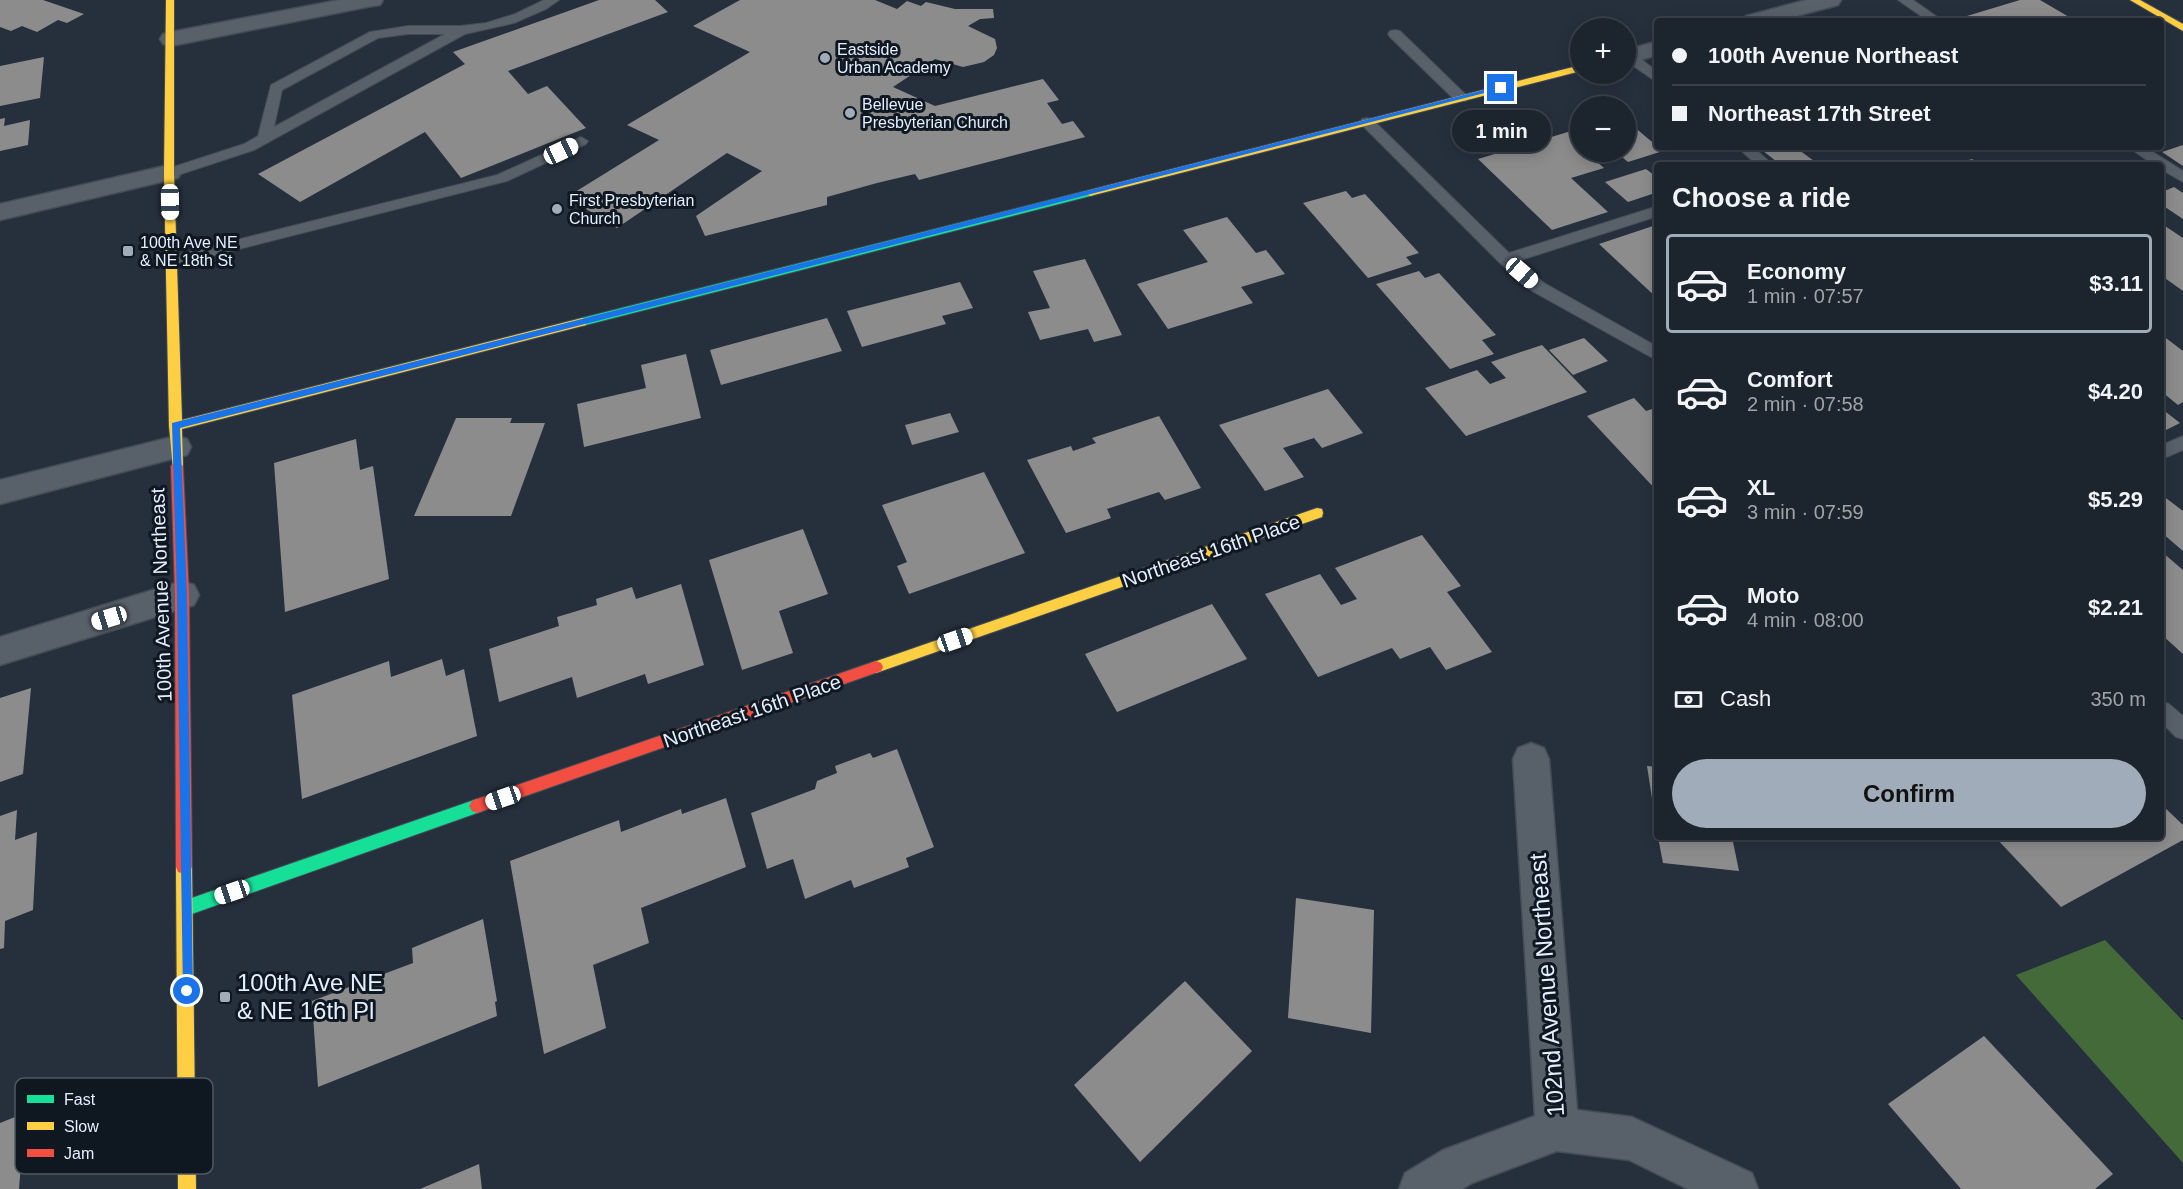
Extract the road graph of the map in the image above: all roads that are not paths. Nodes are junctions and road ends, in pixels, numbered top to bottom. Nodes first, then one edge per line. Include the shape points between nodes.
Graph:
1 (170, 0) edge
2 (372, 0) edge
3 (553, 0) edge
4 (1830, 0) edge
5 (1904, 0) edge
6 (2134, 0) edge
7 (1804, 3) edge
8 (1762, 18) edge
9 (1932, 18) edge
10 (2183, 28) edge
11 (462, 30) junction
12 (1395, 34) dead end
13 (171, 39) junction
14 (1654, 49) edge
15 (1636, 54) edge
16 (1636, 63) edge
17 (1570, 71) edge
18 (1654, 76) edge
19 (1461, 98) junction
20 (1367, 122) junction
21 (265, 138) junction
22 (581, 141) dead end
23 (1748, 150) edge
24 (2140, 150) edge
25 (1762, 162) edge
26 (2159, 162) edge
27 (2164, 165) edge
28 (169, 173) junction
29 (2183, 177) edge
30 (0, 212) edge
31 (1654, 212) edge
32 (1506, 260) junction
33 (172, 261) junction
34 (1654, 353) edge
35 (176, 436) junction
36 (2183, 443) edge
37 (2164, 451) edge
38 (0, 492) edge
39 (1317, 513) dead end
40 (182, 595) junction
41 (0, 651) edge
42 (2164, 712) edge
43 (2183, 730) edge
44 (1531, 759) dead end
45 (186, 908) junction
46 (187, 1078) edge
47 (1557, 1129) junction
48 (187, 1174) edge
49 (187, 1189) edge
50 (1420, 1189) edge
51 (1736, 1189) edge

1 - 13 street, 100th Avenue Northeast
2 - 13 street
3 - 11 lane via 498,26
4 - 7 street
5 - 9 lane
6 - 10 street
7 - 8 street
11 - 21 lane
11 - 21 lane via 408,30 375,35 276,88
12 - 19 lane
13 - 28 street, 100th Avenue Northeast
14 - 15 street
16 - 18 lane
17 - 19 street
19 - 20 street
20 - 32 lane
20 - 35 street
21 - 28 lane via 236,153
22 - 33 lane via 502,178
23 - 25 lane
24 - 26 lane
27 - 29 lane
28 - 30 street
28 - 33 street, 100th Avenue Northeast
31 - 32 lane
32 - 34 lane via 1538,287
33 - 35 street, 100th Avenue Northeast
35 - 38 street
35 - 40 street, 100th Avenue Northeast
36 - 37 lane
39 - 45 street, Northeast 16th Place
40 - 41 street
40 - 45 street, 100th Avenue Northeast
42 - 43 lane
44 - 47 street, 102nd Avenue Northeast
45 - 46 street, 100th Avenue Northeast
47 - 50 street via 1459,1166
47 - 51 street, 102nd Avenue Northeast via 1632,1139
48 - 49 street, 100th Avenue Northeast

